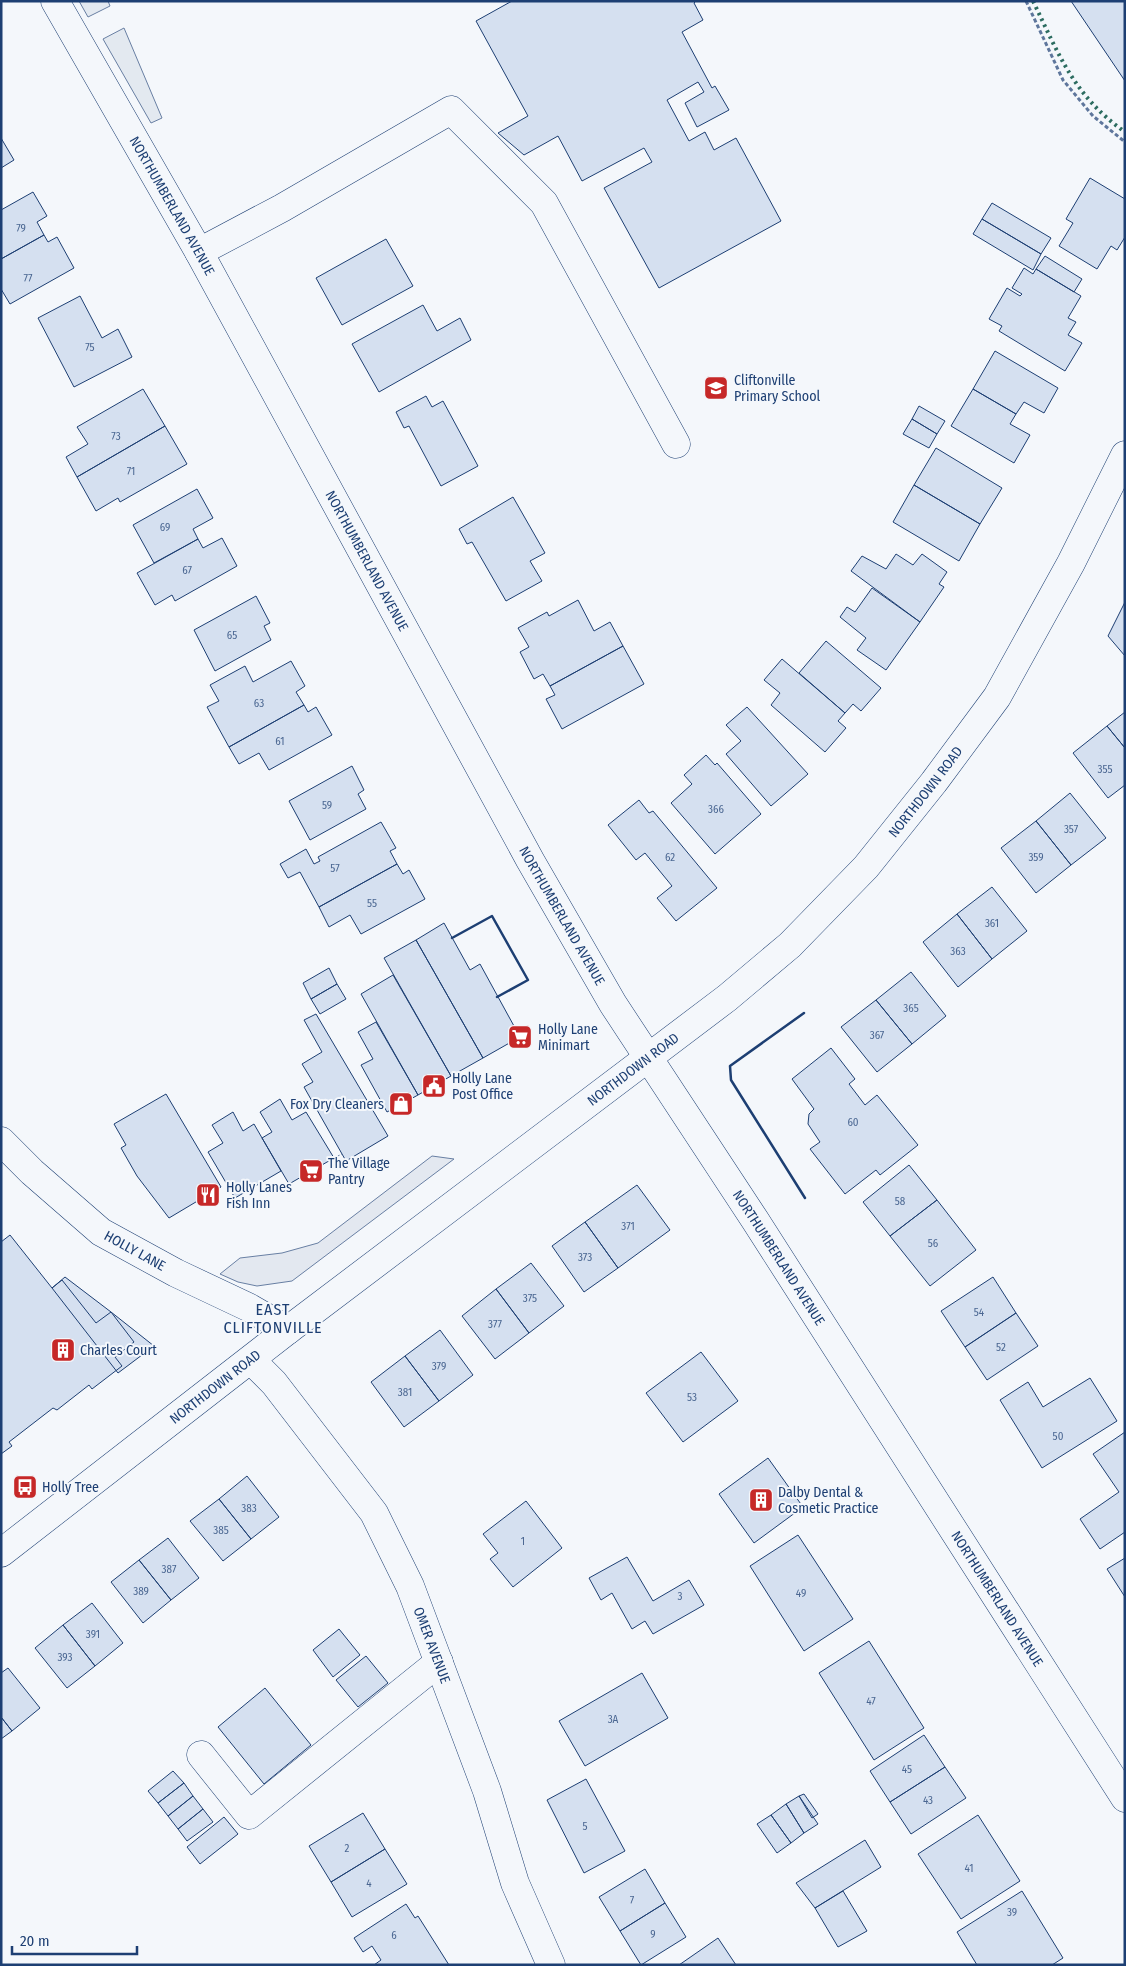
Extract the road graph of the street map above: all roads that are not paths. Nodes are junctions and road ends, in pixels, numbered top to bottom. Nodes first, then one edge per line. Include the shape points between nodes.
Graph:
1 (55, 1) edge
2 (199, 252) junction
3 (676, 444) dead end
4 (1125, 456) edge
5 (649, 1057) junction
6 (1, 1141) edge
7 (288, 1330) junction
8 (251, 1360) junction
9 (1, 1554) edge
10 (439, 1662) junction
11 (201, 1755) dead end
12 (1125, 1798) edge
13 (550, 1965) edge

1 - 2 street, NORTHUMBERLAND AVENUE
2 - 3 street via 451,110 544,203
2 - 5 street, NORTHUMBERLAND AVENUE via 530,860 613,1004
4 - 5 street, NORTHDOWN ROAD via 997,697 934,782 866,867 790,945
5 - 7 street, NORTHDOWN ROAD
5 - 12 street, NORTHUMBERLAND AVENUE
6 - 7 street, HOLLY LANE via 101,1232
7 - 8 street, NORTHDOWN ROAD
8 - 9 street, NORTHDOWN ROAD
8 - 10 street, OMER AVENUE via 274,1383 374,1513 410,1586
10 - 11 street via 249,1815
10 - 13 street, OMER AVENUE via 487,1791 515,1883

